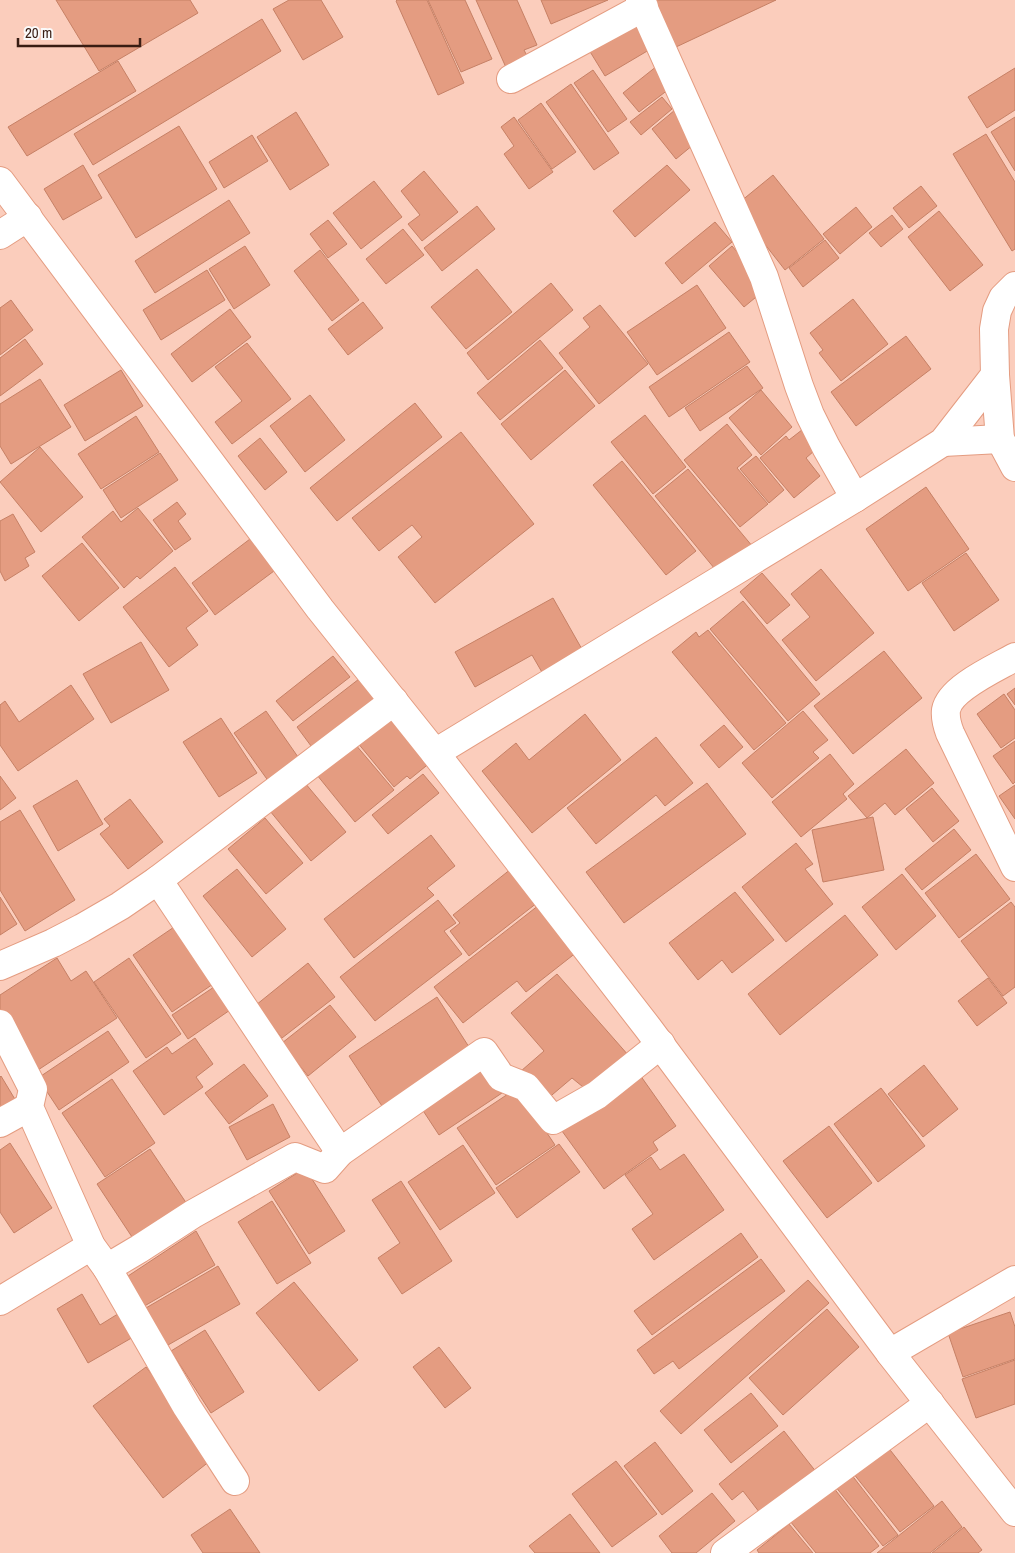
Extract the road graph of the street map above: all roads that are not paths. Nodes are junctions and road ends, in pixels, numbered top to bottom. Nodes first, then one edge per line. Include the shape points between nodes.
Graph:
1 (642, 3) edge
2 (511, 79) dead end
3 (0, 181) edge
4 (28, 217) junction
5 (0, 235) edge
6 (1015, 286) edge
7 (995, 375) junction
8 (1000, 439) junction
9 (943, 442) junction
10 (1015, 467) edge
11 (855, 498) junction
12 (1015, 657) edge
13 (394, 701) junction
14 (435, 753) junction
15 (1015, 867) edge
16 (158, 880) junction
17 (0, 966) edge
18 (0, 1024) edge
19 (661, 1044) junction
20 (29, 1107) junction
21 (0, 1123) edge
22 (340, 1152) junction
23 (99, 1257) junction
24 (1015, 1280) edge
25 (0, 1301) edge
26 (890, 1353) junction
27 (930, 1403) junction
28 (235, 1482) dead end
29 (1015, 1512) edge
30 (725, 1553) edge

1 - 2 street
1 - 11 street via 764,277 810,415
3 - 4 street
4 - 5 street
4 - 13 street via 320,609
6 - 7 street via 1003,298 997,311
7 - 8 street
7 - 9 street
8 - 9 street
8 - 10 street
9 - 11 street
11 - 14 street
12 - 15 street via 962,687 951,698 946,709 946,721
13 - 14 street
13 - 16 street
14 - 19 street
16 - 17 street via 82,928
16 - 22 street
18 - 20 street via 33,1089
19 - 22 street via 597,1095 553,1120 526,1087 502,1077 484,1052
19 - 26 street
20 - 21 street
20 - 23 street
22 - 23 street via 325,1169 295,1158 193,1214 139,1249
23 - 25 street
23 - 28 street
24 - 26 street
26 - 27 street
27 - 29 street
27 - 30 street

